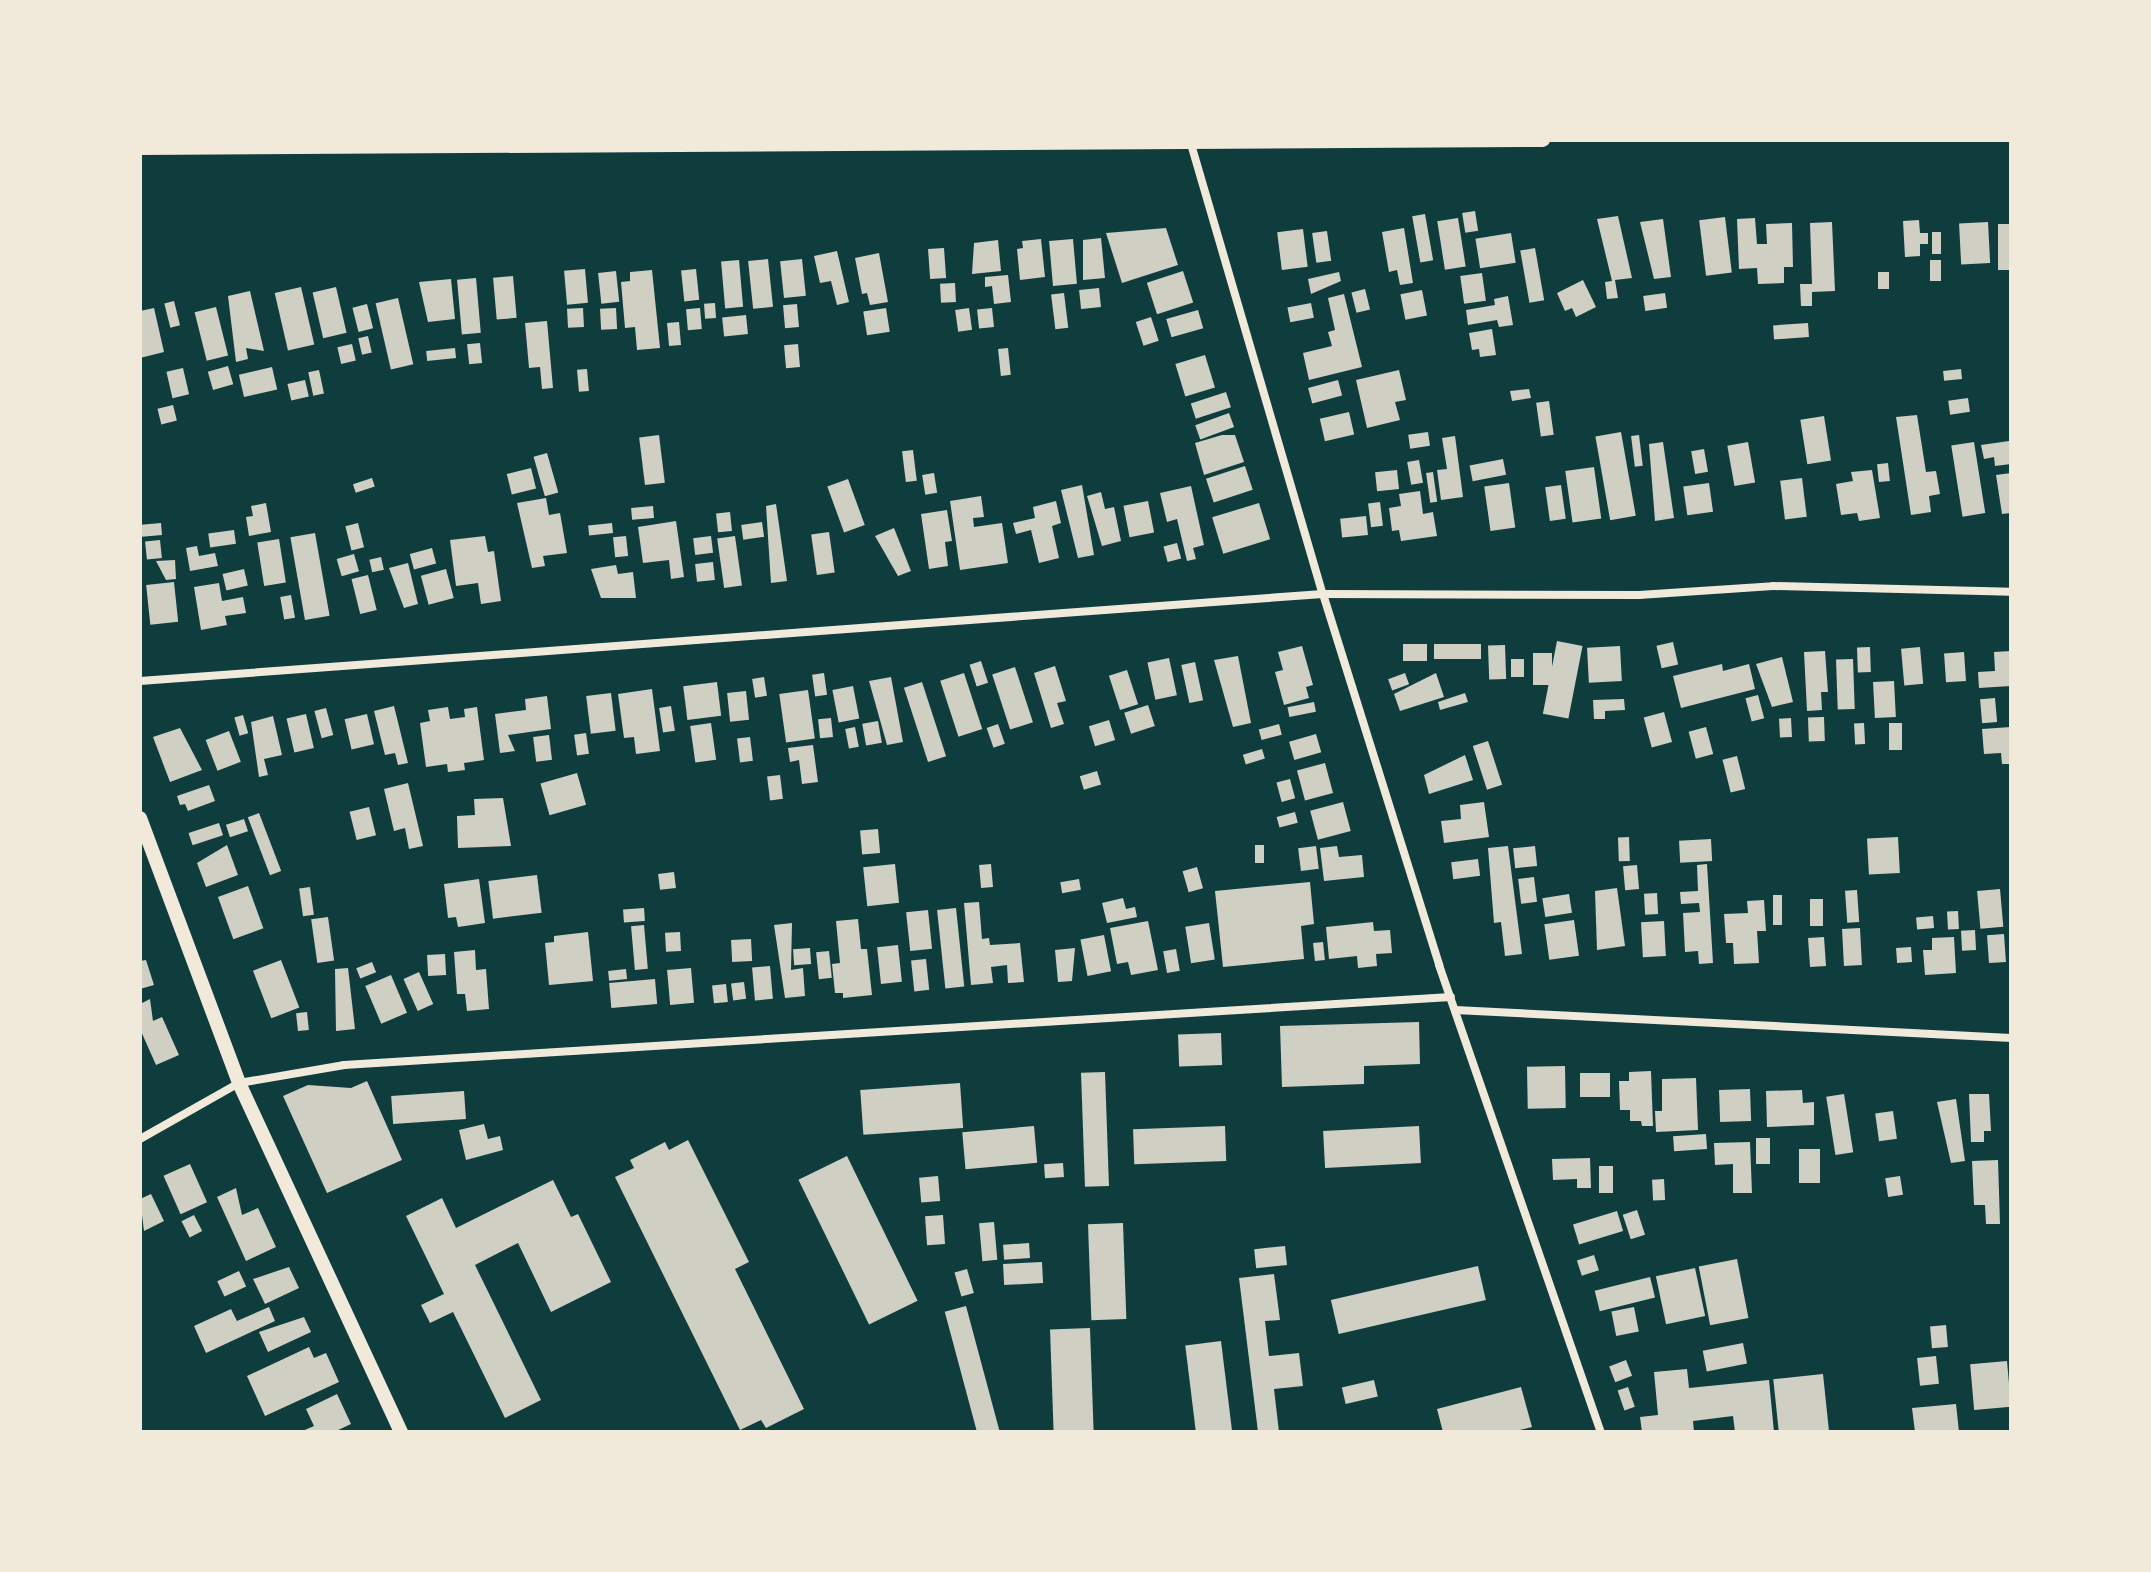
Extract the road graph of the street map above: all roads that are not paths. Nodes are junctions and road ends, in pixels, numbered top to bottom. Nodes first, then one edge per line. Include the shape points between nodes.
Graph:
1 (1543, 140) edge
2 (1263, 141) edge
3 (1191, 144) junction
4 (140, 148) edge
5 (2011, 592) edge
6 (1323, 594) junction
7 (140, 681) edge
8 (140, 818) edge
9 (1451, 997) junction
10 (1455, 1010) junction
11 (2011, 1038) edge
12 (239, 1083) junction
13 (140, 1139) edge
14 (401, 1432) edge
15 (1601, 1432) edge

1 - 2 street
2 - 3 street
3 - 4 street
3 - 6 street
5 - 6 street via 1786,586 1639,595
6 - 7 street
6 - 9 street
8 - 12 street
9 - 10 street
9 - 12 street via 378,1062
10 - 11 street
10 - 15 street
12 - 13 street
12 - 14 street

